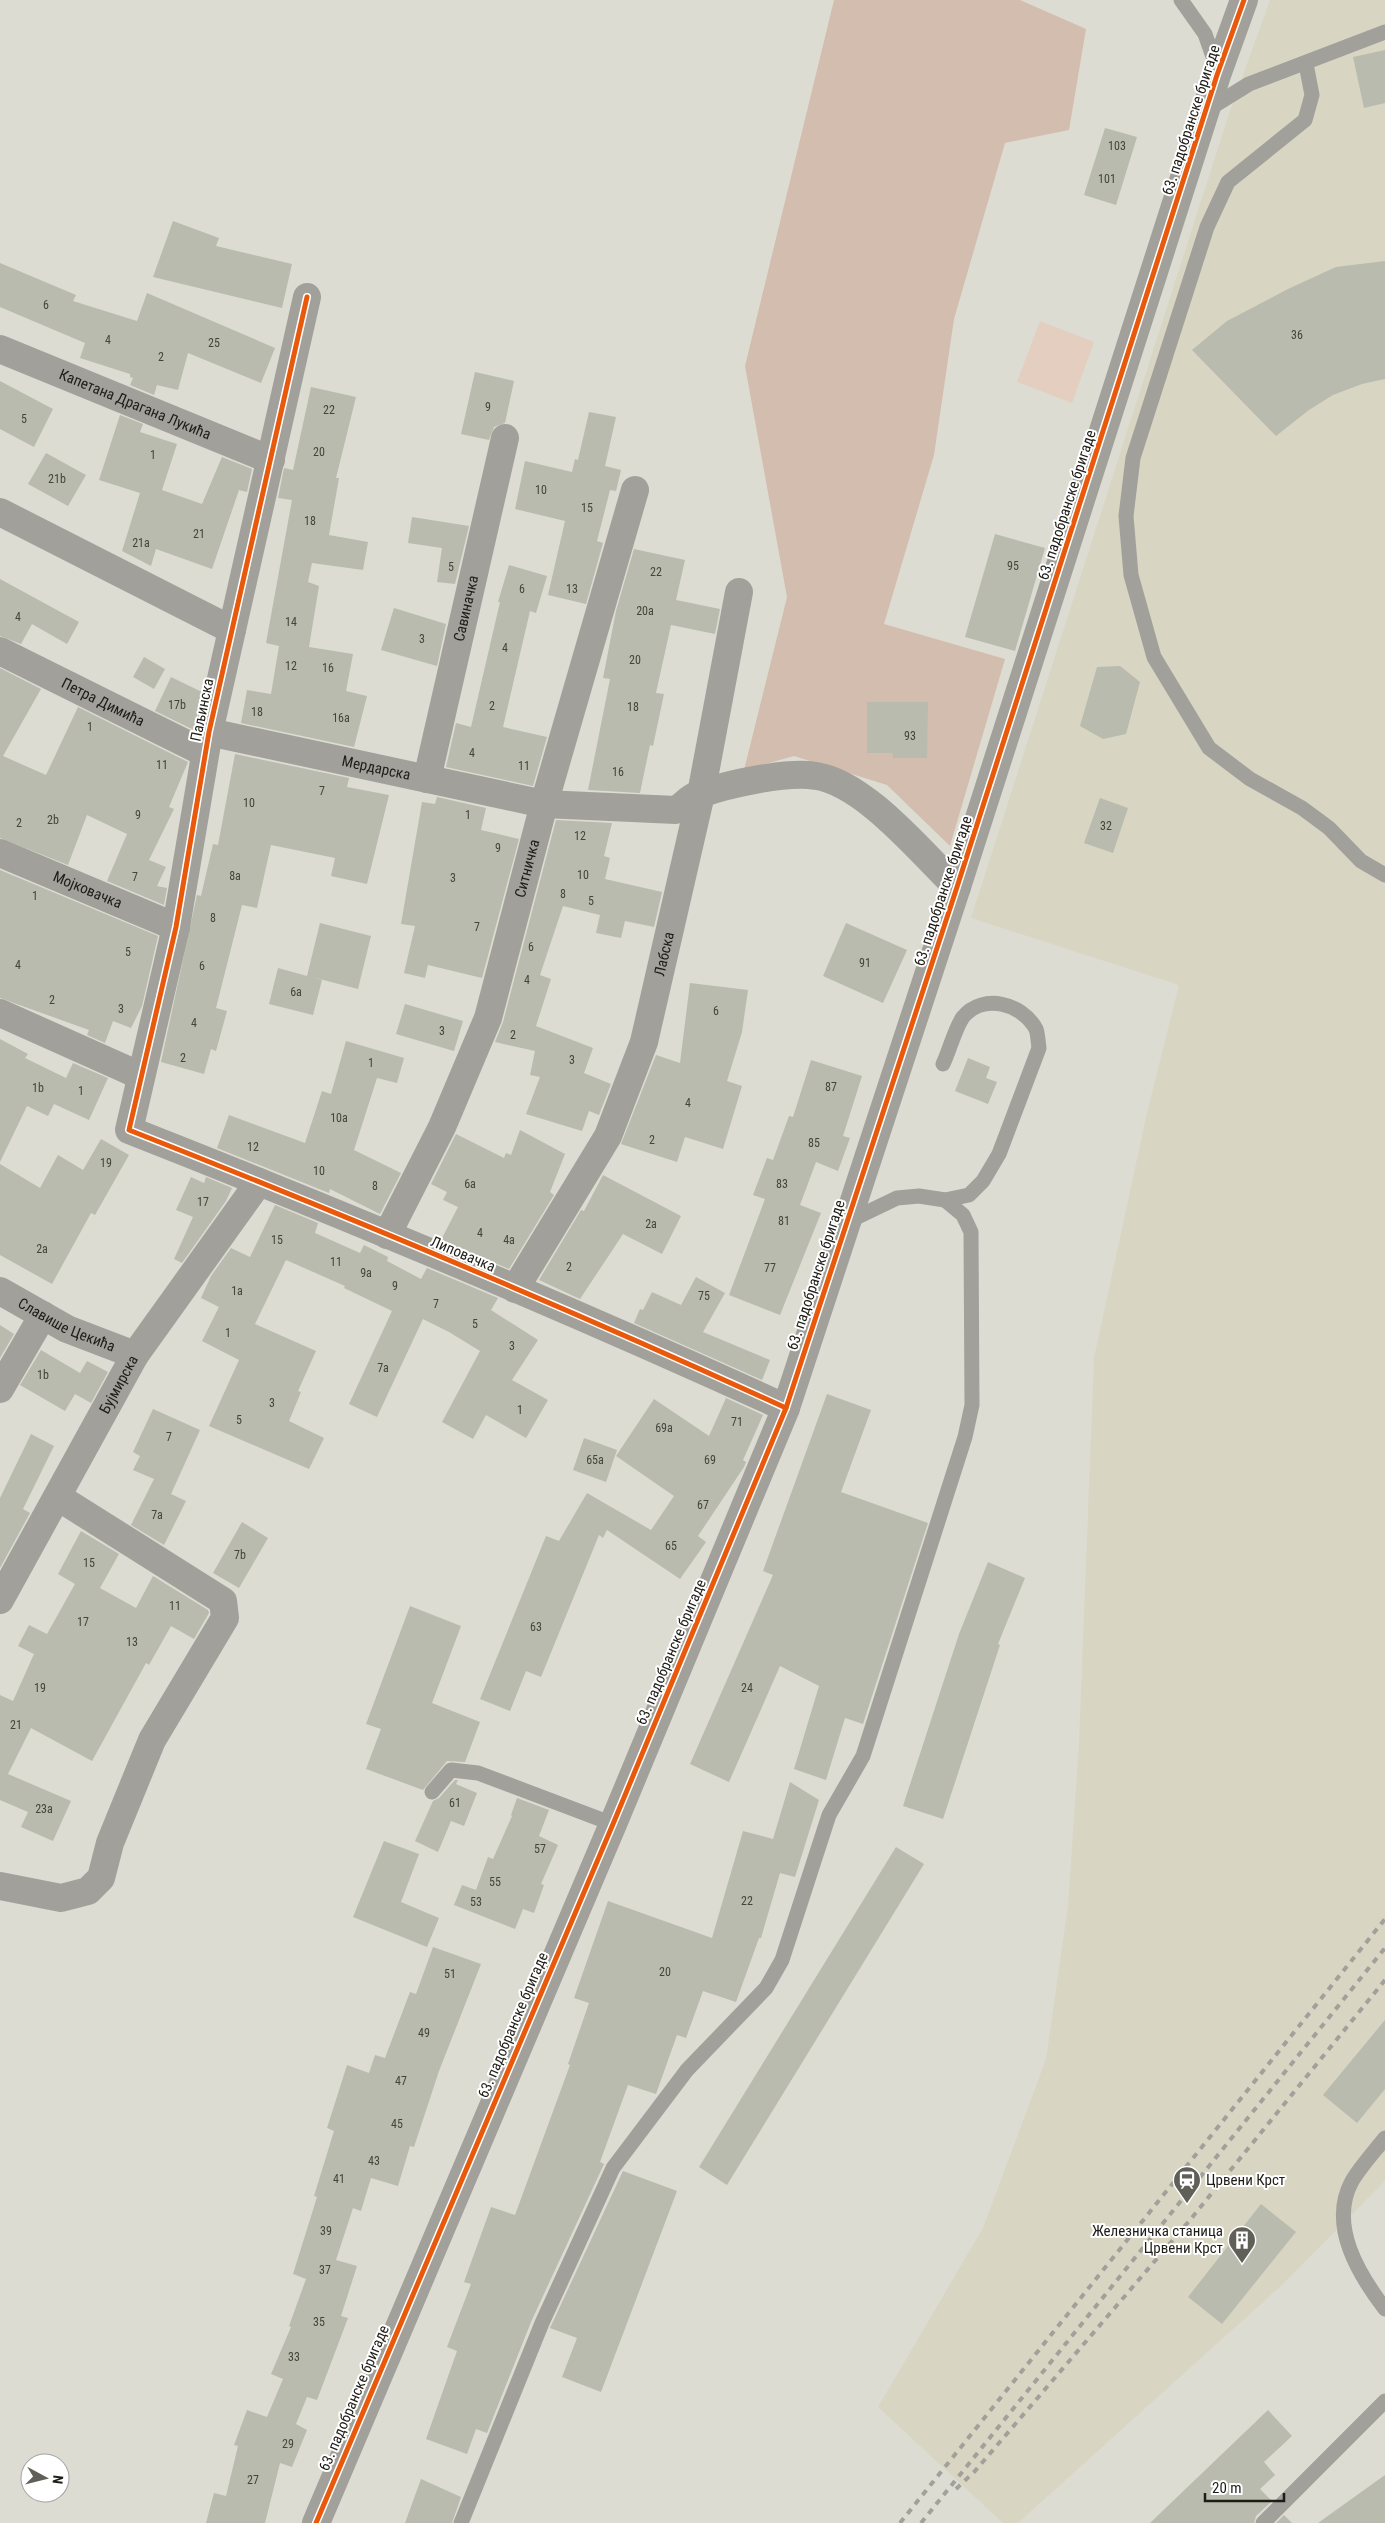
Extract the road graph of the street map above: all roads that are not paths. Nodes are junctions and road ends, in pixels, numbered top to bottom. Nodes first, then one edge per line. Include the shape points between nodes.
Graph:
1 (1181, 0) edge
2 (1244, 0) edge
3 (1385, 32) edge
4 (1306, 64) junction
5 (1218, 75) junction
6 (1206, 111) junction
7 (307, 297) dead end
8 (0, 349) edge
9 (505, 438) dead end
10 (270, 460) junction
11 (635, 490) dead end
12 (0, 512) edge
13 (739, 592) dead end
14 (232, 630) junction
15 (0, 651) edge
16 (207, 742) junction
17 (427, 779) junction
18 (701, 794) junction
19 (544, 804) junction
20 (0, 853) edge
21 (1385, 875) edge
22 (957, 887) junction
23 (176, 927) junction
24 (0, 1013) edge
25 (943, 1064) dead end
26 (141, 1076) junction
27 (128, 1130) joint
28 (259, 1182) junction
29 (945, 1200) junction
30 (847, 1222) junction
31 (387, 1235) junction
32 (515, 1288) junction
33 (0, 1291) edge
34 (43, 1315) junction
35 (135, 1356) junction
36 (0, 1389) edge
37 (786, 1408) junction
38 (58, 1497) junction
39 (0, 1600) edge
40 (432, 1792) dead end
41 (613, 1824) junction
42 (0, 1886) edge
43 (1385, 2138) edge
44 (1385, 2308) edge
45 (1385, 2401) edge
46 (316, 2523) edge
47 (461, 2523) edge
48 (1263, 2523) edge

1 - 5 lane via 1205,34
2 - 5 street, 63. падобранске бригаде
3 - 4 lane
4 - 6 lane via 1249,84
4 - 21 lane via 1312,95 1305,120 1228,182 1207,228 1133,458 1126,516 1131,575 1154,657 1208,748 1250,780 1302,808 1329,828 1361,861
5 - 6 street, 63. падобранске бригаде
6 - 22 street, 63. падобранске бригаде
7 - 10 street, Паљинска
8 - 10 street, Капетана Драгана Лукића
9 - 17 street, Савиначка
10 - 14 street, Паљинска
11 - 19 street, Ситничка
12 - 14 street
13 - 18 street, Лабска
14 - 16 street, Паљинска
15 - 16 street, Петра Димића
16 - 17 street, Мердарска
16 - 23 street, Паљинска
17 - 19 street, Мердарска
18 - 19 street, Мердарска via 690,798 676,810
18 - 22 street, Мердарска via 784,777 807,775 827,778 867,800
18 - 32 street, Лабска via 644,1042 608,1136
19 - 31 street, Ситничка via 488,1018 442,1127
20 - 23 street, Мојковачка
22 - 30 street, 63. падобранске бригаде
23 - 26 street, Паљинска
24 - 26 street
25 - 29 lane via 963,1018 982,1003 999,1002 1022,1013 1036,1029 1039,1048 999,1154 983,1181 968,1195
26 - 27 street, Паљинска
27 - 28 street, Липовачка
28 - 31 street, Липовачка
28 - 35 street, Бујмирска
29 - 30 lane via 918,1196 897,1198
29 - 47 lane via 963,1215 972,1232 972,1405 965,1437 864,1756 829,1814 782,1960 766,1988 687,2070 613,2168 542,2324
30 - 37 street, 63. падобранске бригаде
31 - 32 street, Липовачка
32 - 37 street, Липовачка
33 - 34 street, Славише Цекића
34 - 35 street, Славише Цекића via 68,1329
34 - 36 street
35 - 38 street, Бујмирска
37 - 41 street, 63. падобранске бригаде
38 - 39 street, Бујмирска
38 - 42 street via 223,1601 225,1618 152,1740 110,1843 101,1878 88,1891 61,1898
40 - 41 lane via 451,1770 478,1773
41 - 46 street, 63. падобранске бригаде
43 - 44 lane via 1352,2182 1344,2207 1346,2234 1353,2258 1365,2282
45 - 48 lane

